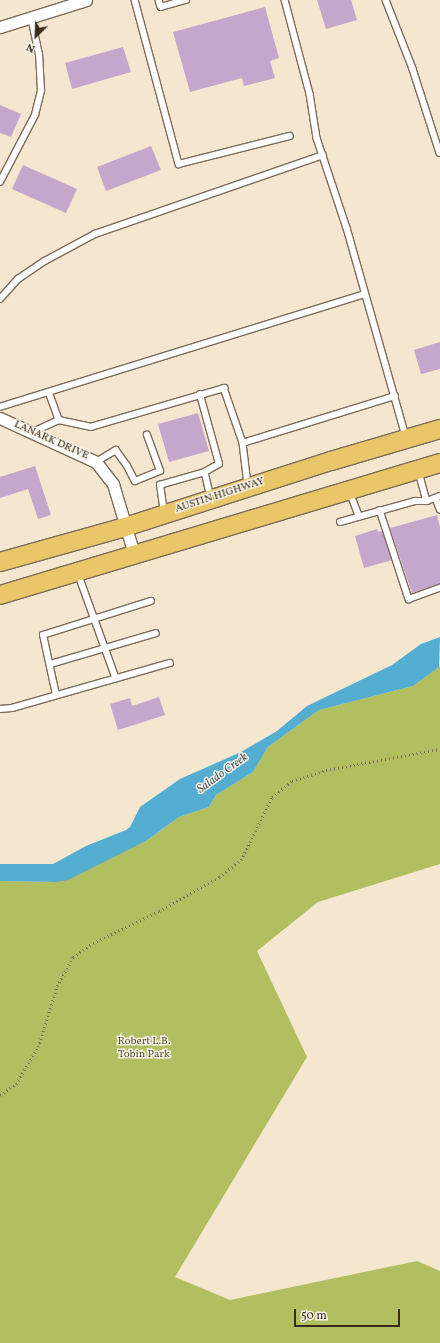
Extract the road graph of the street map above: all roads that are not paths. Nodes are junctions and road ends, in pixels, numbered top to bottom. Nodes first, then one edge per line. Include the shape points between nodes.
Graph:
1 (86, 0) edge
2 (135, 0) edge
3 (159, 0) edge
4 (186, 0) edge
5 (284, 0) edge
6 (386, 0) edge
7 (31, 17) junction
8 (0, 27) edge
9 (290, 136) dead end
10 (440, 153) edge
11 (323, 156) junction
12 (0, 182) edge
13 (365, 294) junction
14 (0, 299) edge
15 (49, 392) junction
16 (200, 395) junction
17 (395, 396) junction
18 (0, 407) edge
19 (0, 418) edge
20 (59, 420) junction
21 (440, 430) edge
22 (32, 433) junction
23 (147, 435) dead end
24 (407, 440) junction
25 (243, 443) junction
26 (96, 462) junction
27 (440, 462) edge
28 (418, 469) junction
29 (205, 472) junction
30 (248, 487) junction
31 (349, 489) junction
32 (438, 497) edge
33 (212, 499) junction
34 (427, 500) junction
35 (440, 509) edge
36 (380, 510) junction
37 (164, 513) junction
38 (359, 516) junction
39 (340, 522) dead end
40 (125, 527) junction
41 (134, 554) junction
42 (0, 562) edge
43 (77, 571) junction
44 (440, 588) edge
45 (0, 595) edge
46 (152, 601) dead end
47 (94, 619) junction
48 (156, 633) dead end
49 (105, 649) junction
50 (170, 663) dead end
51 (51, 664) junction
52 (116, 678) junction
53 (56, 695) junction
54 (0, 709) edge

1 - 7 street
2 - 9 lane via 180,164
3 - 4 lane via 161,7
5 - 11 lane via 310,94 317,138
6 - 10 lane via 413,69
7 - 8 street
7 - 12 lane via 39,55 41,91 35,115
11 - 13 lane
11 - 14 lane via 95,234 18,279
13 - 15 lane
13 - 17 lane
15 - 18 lane
15 - 20 lane
16 - 20 lane via 91,427
16 - 25 lane via 224,388
16 - 29 lane via 219,464
17 - 24 lane
17 - 25 lane
19 - 22 street, LANARK DRIVE
20 - 22 lane
21 - 24 main road, AUSTIN HIGHWAY
22 - 26 street, LANARK DRIVE
23 - 26 lane via 160,471 134,481 116,450
24 - 30 main road, AUSTIN HIGHWAY
25 - 30 lane
26 - 40 street, LANARK DRIVE via 113,484
27 - 28 main road
28 - 31 main road
28 - 34 lane
29 - 33 lane
29 - 37 lane via 160,485
30 - 33 main road, AUSTIN HIGHWAY
31 - 38 lane
31 - 41 main road
32 - 34 lane
32 - 35 lane
33 - 37 main road, AUSTIN HIGHWAY
34 - 36 lane
36 - 38 lane
36 - 44 lane via 409,599
37 - 40 main road, AUSTIN HIGHWAY
38 - 39 lane
40 - 41 street, LANARK DRIVE
40 - 42 main road, AUSTIN HIGHWAY
41 - 43 main road
43 - 45 main road
43 - 47 lane
46 - 47 lane
47 - 49 lane
47 - 51 lane via 43,635
48 - 49 lane
49 - 51 lane
49 - 52 lane
50 - 52 lane
51 - 53 lane
52 - 53 lane
53 - 54 lane

